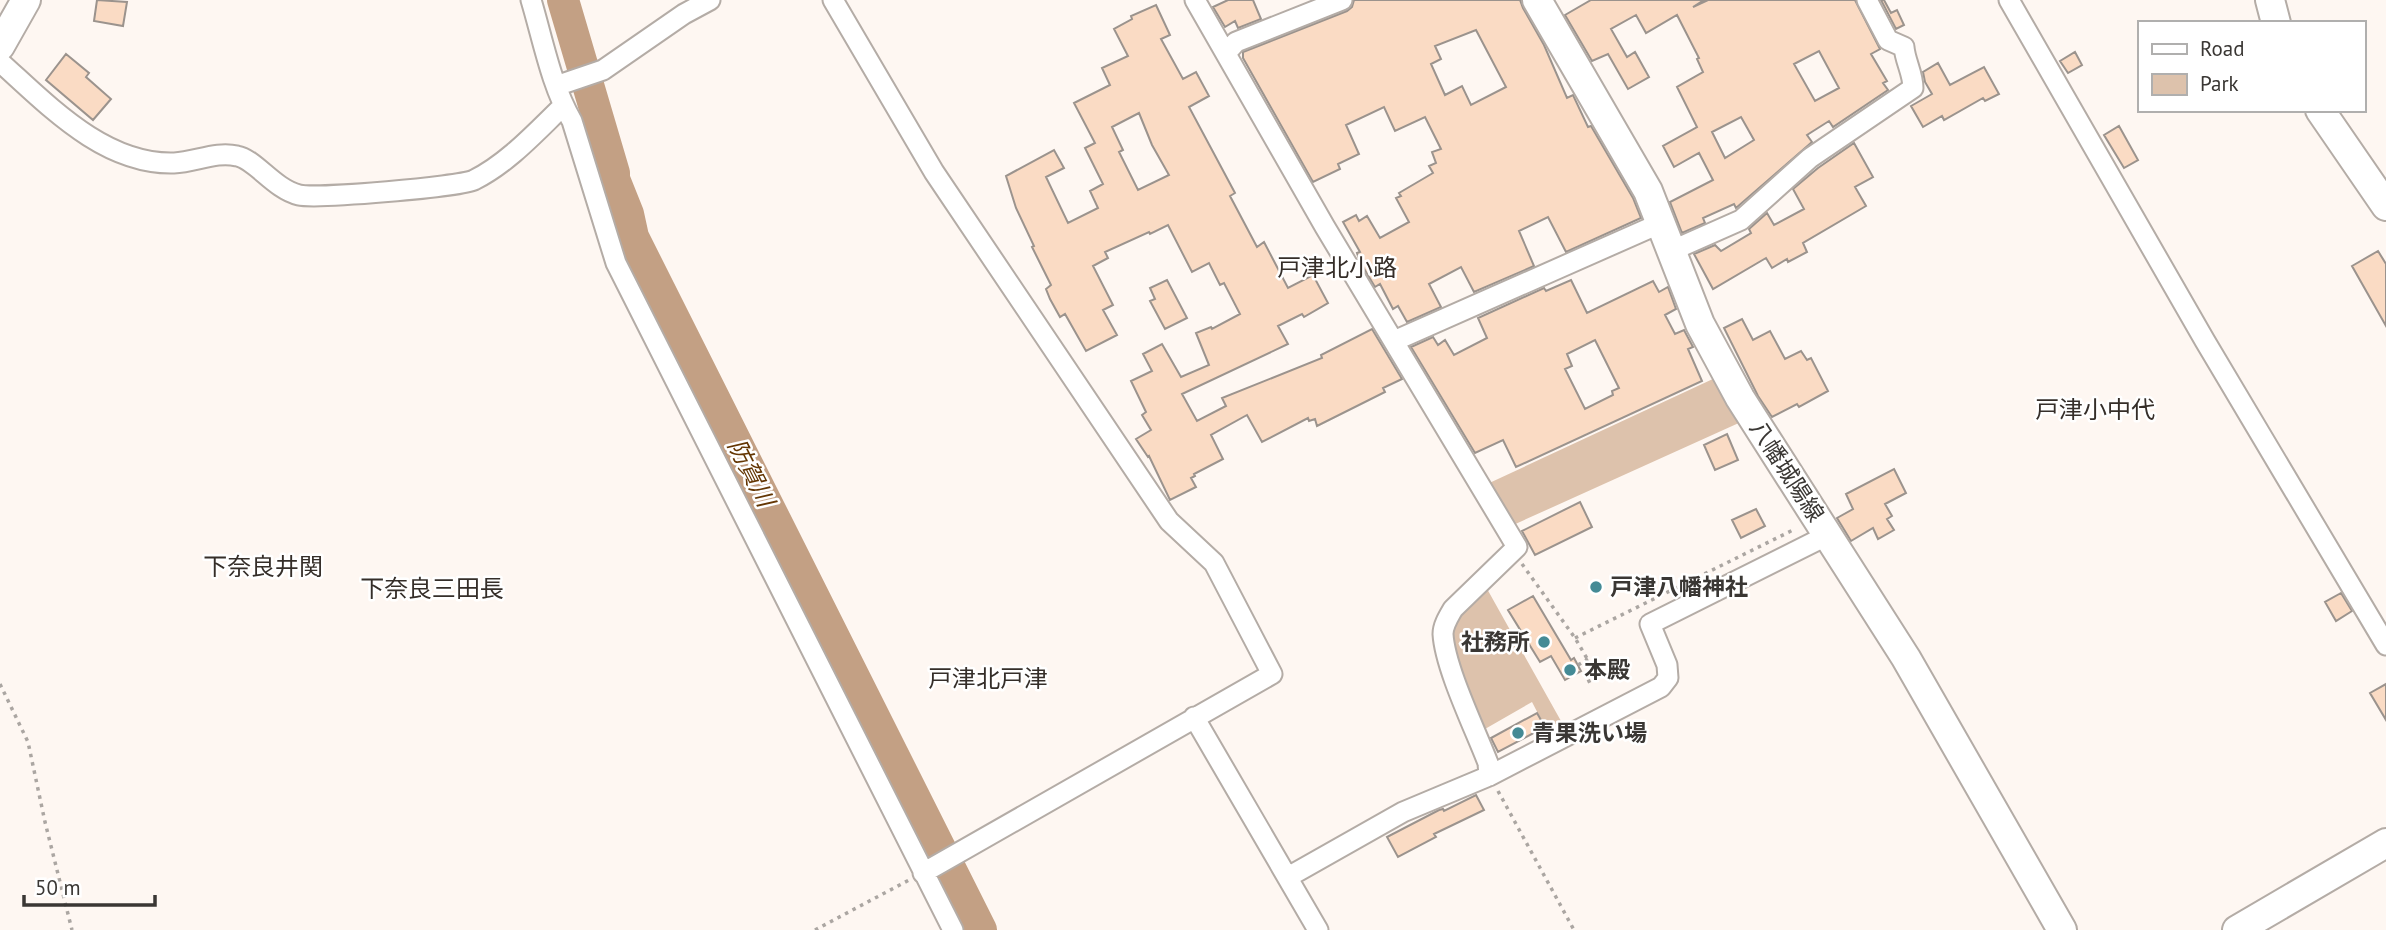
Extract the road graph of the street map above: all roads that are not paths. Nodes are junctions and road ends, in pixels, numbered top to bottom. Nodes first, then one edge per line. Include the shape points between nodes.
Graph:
1 (26, 0) edge
2 (531, 0) edge
3 (710, 0) edge
4 (833, 0) edge
5 (1195, 0) edge
6 (1342, 0) edge
7 (1537, 0) edge
8 (1867, 0) edge
9 (2009, 0) edge
10 (2270, 0) edge
11 (2275, 21) edge
12 (0, 46) edge
13 (1226, 53) junction
14 (0, 62) edge
15 (561, 85) junction
16 (563, 106) junction
17 (2321, 112) edge
18 (2386, 206) edge
19 (1661, 223) junction
20 (1671, 251) junction
21 (1394, 341) junction
22 (1822, 527) junction
23 (2386, 645) edge
24 (1195, 718) junction
25 (1489, 775) junction
26 (2386, 843) edge
27 (923, 873) junction
28 (1288, 877) junction
29 (953, 930) edge
30 (1318, 930) edge
31 (2062, 930) edge
32 (2238, 930) edge

1 - 12 main road
2 - 15 street
3 - 15 street via 603,70
4 - 24 street via 934,172 1169,522 1214,563 1272,674
5 - 13 street
6 - 13 street via 1236,42
7 - 19 main road, 八幡城陽線 via 1648,191
8 - 20 street via 1888,40 1904,47 1913,88 1811,158 1741,220
9 - 23 street
10 - 11 main road
13 - 21 street
14 - 16 street via 77,127 115,151 137,159 175,163 221,154 241,156 281,188 302,195 470,182 493,170
15 - 16 street
16 - 27 street via 572,121 617,263
17 - 18 main road
19 - 20 main road, 八幡城陽線
19 - 21 street
20 - 22 main road, 八幡城陽線 via 1700,324 1740,398
21 - 25 street via 1517,547 1453,609 1443,632
22 - 25 street via 1650,624 1667,665 1668,678 1661,687
22 - 31 main road, 八幡城陽線 via 1906,658
24 - 27 street
24 - 28 street
25 - 28 street via 1403,812
26 - 32 main road
27 - 29 street
28 - 30 street

